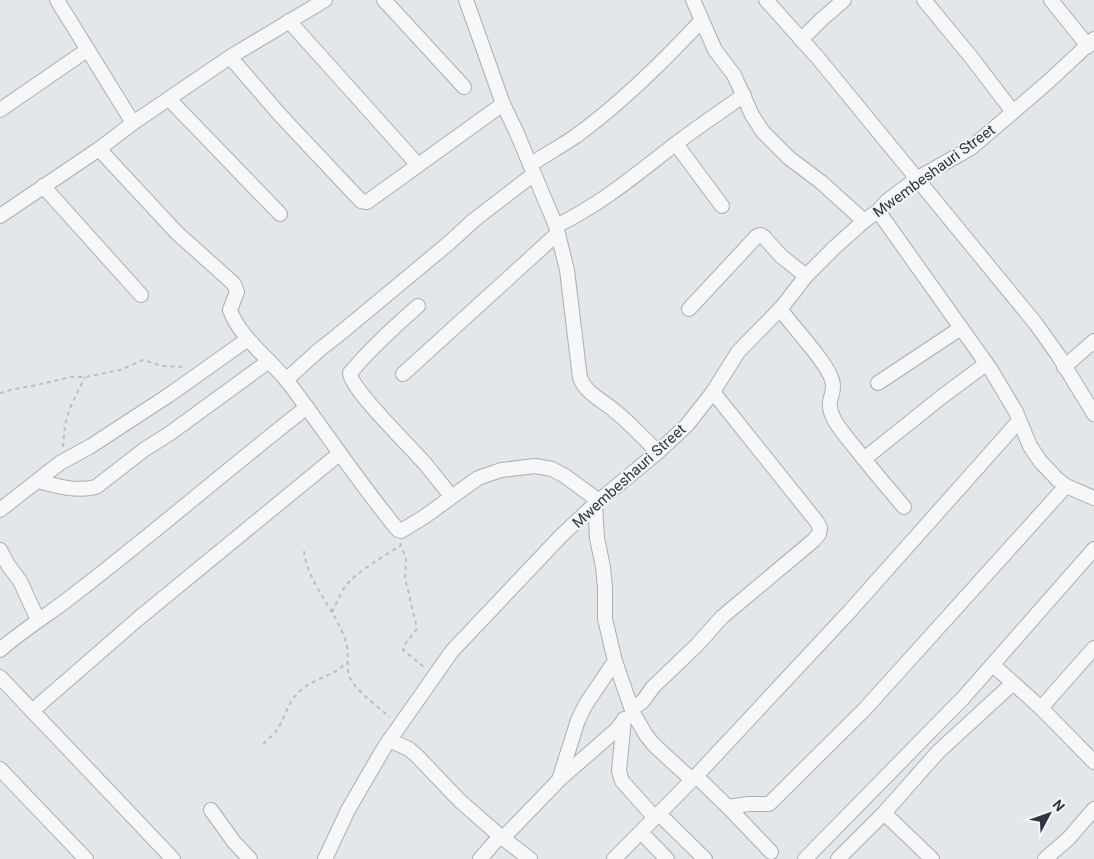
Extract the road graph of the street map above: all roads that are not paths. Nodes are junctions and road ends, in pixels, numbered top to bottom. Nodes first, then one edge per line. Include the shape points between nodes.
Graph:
1 (57, 0) edge
2 (325, 0) edge
3 (384, 0) edge
4 (466, 0) edge
5 (693, 0) edge
6 (766, 0) edge
7 (844, 0) edge
8 (924, 0) edge
9 (1051, 0) edge
10 (289, 21) junction
11 (702, 21) junction
12 (801, 40) junction
13 (1091, 42) edge
14 (87, 50) junction
15 (230, 57) junction
16 (464, 87) dead end
17 (744, 95) junction
18 (169, 99) junction
19 (503, 104) junction
20 (0, 110) edge
21 (1013, 112) junction
22 (133, 123) junction
23 (676, 144) junction
24 (98, 149) junction
25 (418, 165) junction
26 (532, 169) junction
27 (916, 179) junction
28 (43, 186) junction
29 (722, 206) dead end
30 (878, 211) junction
31 (280, 214) dead end
32 (0, 216) edge
33 (864, 221) junction
34 (557, 230) junction
35 (806, 276) junction
36 (140, 295) dead end
37 (418, 306) dead end
38 (690, 309) dead end
39 (780, 309) junction
40 (961, 328) junction
41 (248, 339) junction
42 (1094, 341) edge
43 (269, 361) junction
44 (986, 364) junction
45 (1064, 367) junction
46 (403, 374) dead end
47 (286, 380) junction
48 (878, 383) dead end
49 (713, 392) junction
50 (307, 407) junction
51 (1094, 414) edge
52 (1020, 421) junction
53 (658, 452) junction
54 (339, 454) junction
55 (864, 459) junction
56 (38, 481) junction
57 (1066, 486) junction
58 (451, 496) junction
59 (1094, 498) edge
60 (597, 502) junction
61 (904, 507) dead end
62 (0, 510) edge
63 (1094, 549) edge
64 (0, 550) edge
65 (38, 620) junction
66 (1094, 648) edge
67 (0, 650) edge
68 (615, 662) junction
69 (993, 665) junction
70 (0, 677) edge
71 (1012, 684) junction
72 (1041, 708) junction
73 (628, 710) junction
74 (32, 711) junction
75 (389, 740) junction
76 (1094, 762) edge
77 (0, 769) edge
78 (694, 778) junction
79 (559, 781) junction
80 (728, 807) junction
81 (1094, 809) edge
82 (211, 810) dead end
83 (884, 813) junction
84 (657, 816) junction
85 (641, 832) junction
86 (501, 837) junction
87 (771, 852) dead end
88 (846, 856) edge
89 (86, 859) edge
90 (173, 859) edge
91 (250, 859) edge
92 (325, 859) edge
93 (480, 859) edge
94 (530, 859) edge
95 (614, 859) edge
96 (667, 859) edge
97 (705, 859) edge
98 (805, 859) edge
99 (932, 859) edge
100 (1045, 859) edge

1 - 14 street
2 - 10 street
3 - 16 street
4 - 19 street
5 - 11 street
6 - 12 street
7 - 12 street
8 - 21 street
9 - 13 street
10 - 15 street
10 - 25 street
11 - 17 street via 715,50
11 - 26 street via 630,91
12 - 27 street
13 - 21 street, Mwembeshauri Street
14 - 20 street
14 - 22 street
15 - 18 street
15 - 25 street via 361,201 367,202
17 - 23 street
17 - 33 street via 763,132
18 - 22 street
18 - 31 street
19 - 25 street
19 - 26 street
21 - 27 street, Mwembeshauri Street via 970,148
22 - 24 street
23 - 29 street
23 - 34 street via 598,204
24 - 28 street
24 - 41 street via 177,233 234,284 237,292 230,313
26 - 34 street
26 - 47 street
27 - 30 street, Mwembeshauri Street
27 - 45 street via 1036,324
28 - 32 street
28 - 36 street
30 - 33 street, Mwembeshauri Street
30 - 40 street
33 - 35 street, Mwembeshauri Street
34 - 46 street
34 - 53 street via 567,270 583,385 615,410
35 - 38 street via 761,235
35 - 39 street, Mwembeshauri Street
37 - 58 street via 357,364 350,378
39 - 49 street, Mwembeshauri Street via 738,352
39 - 55 street via 827,369 834,387 829,402 831,413
40 - 44 street
40 - 48 street
41 - 43 street
41 - 56 street via 60,463
42 - 45 street
43 - 47 street
43 - 56 street via 96,487 61,487
44 - 52 street
44 - 55 street
45 - 51 street
47 - 50 street
49 - 53 street, Mwembeshauri Street via 687,425
49 - 73 street via 817,522 819,534 722,617 653,686 643,701
50 - 54 street
50 - 65 street via 75,594
52 - 57 street via 1040,461
52 - 78 street via 850,611
53 - 60 street, Mwembeshauri Street
54 - 58 street via 396,529 401,531
54 - 74 street via 139,618
55 - 61 street
56 - 62 street
57 - 59 street
57 - 80 street via 864,710 769,804
58 - 60 street via 478,478 501,470 535,466 552,469 565,476
60 - 68 street via 605,619
60 - 75 street, Mwembeshauri Street via 452,651
63 - 69 street
64 - 65 street via 20,581
65 - 67 street
66 - 72 street
68 - 73 street
68 - 79 street via 578,720
69 - 71 street
69 - 98 street
70 - 74 street
71 - 72 street
71 - 83 street via 938,752
72 - 76 street
73 - 78 street via 654,745
73 - 79 street via 616,730
73 - 84 street via 618,771 622,781
74 - 90 street
75 - 86 street via 408,749
75 - 92 street, Mwembeshauri Street via 348,810
77 - 89 street
78 - 80 street
78 - 84 street
79 - 86 street
80 - 87 street
81 - 100 street
82 - 91 street
83 - 88 street
83 - 99 street
84 - 85 street
84 - 97 street
85 - 95 street
85 - 96 street
86 - 93 street
86 - 94 street

